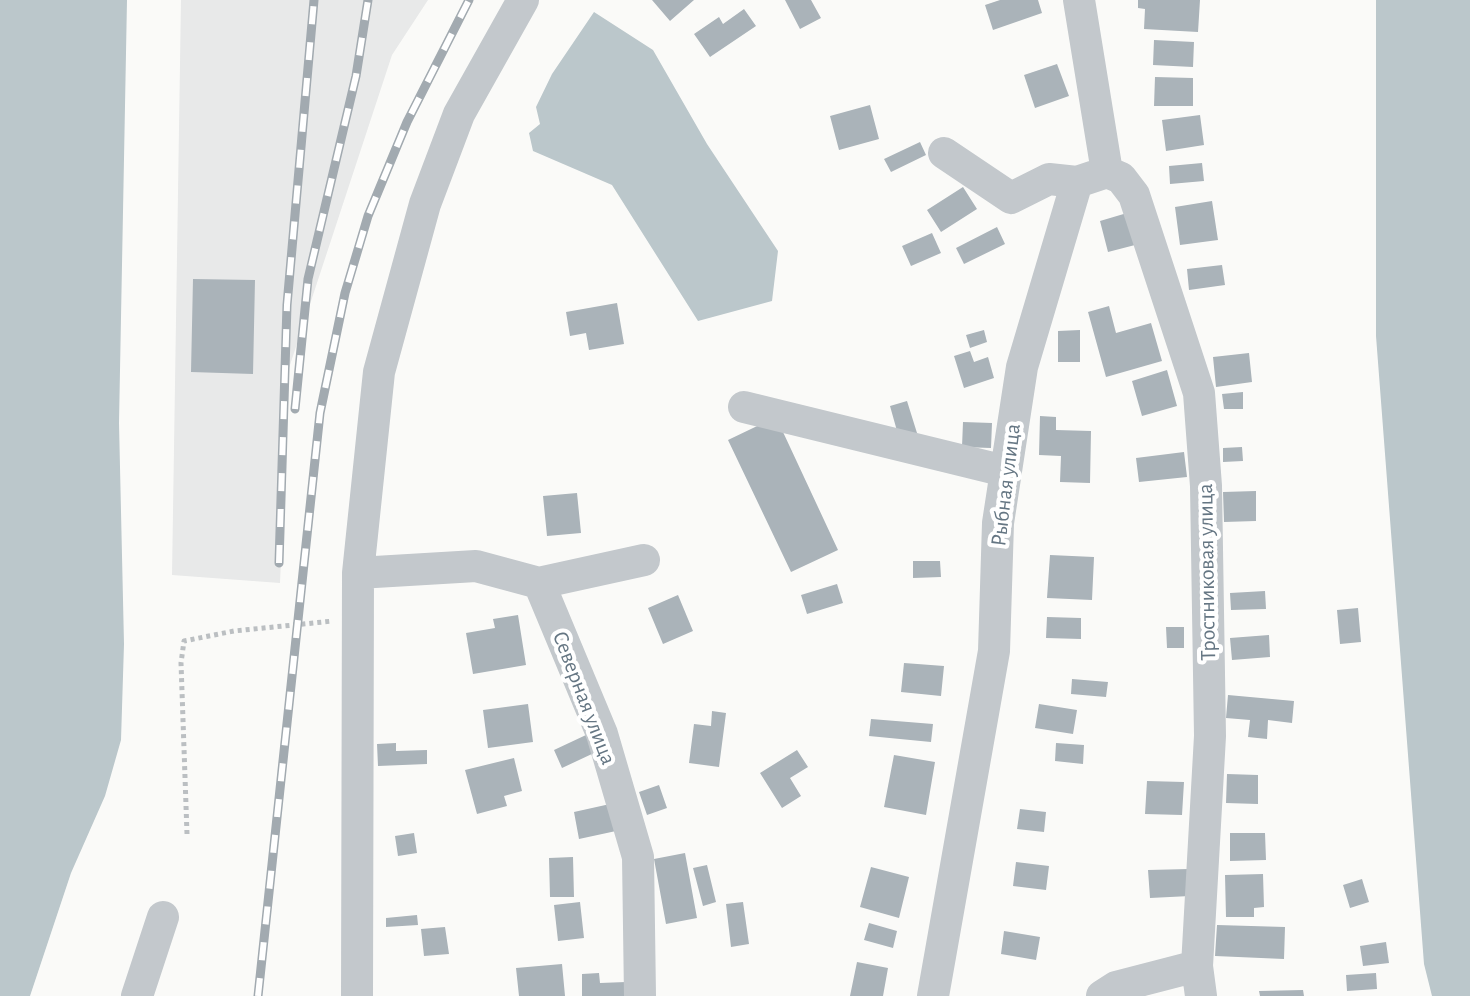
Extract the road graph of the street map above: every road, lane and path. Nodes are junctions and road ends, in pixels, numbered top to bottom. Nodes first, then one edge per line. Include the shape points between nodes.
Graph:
1 (523, 0) edge
2 (1079, 0) edge
3 (944, 153) dead end
4 (1092, 177) junction
5 (744, 407) dead end
6 (1005, 471) junction
7 (644, 560) dead end
8 (358, 573) junction
9 (539, 583) junction
10 (358, 619) junction
11 (187, 834) dead end
12 (163, 917) dead end
13 (1199, 981) edge
14 (137, 996) edge
15 (357, 996) edge
16 (640, 996) edge
17 (933, 996) edge
18 (1102, 996) edge

1 - 8 street via 459,114 425,204 379,372
2 - 4 street, Рыбная улица
3 - 4 street via 1011,198 1049,179
4 - 6 street, Рыбная улица via 1022,367
4 - 13 street, Тростниковая улица via 1121,178 1134,195 1199,393 1206,486 1210,736
5 - 6 street
6 - 17 street, Рыбная улица via 994,651
7 - 9 street
8 - 9 street via 476,566
8 - 10 street
9 - 16 street, Северная улица via 602,734 638,857
10 - 11 path via 184,641
10 - 15 street
12 - 14 street
13 - 18 street via 1116,987

